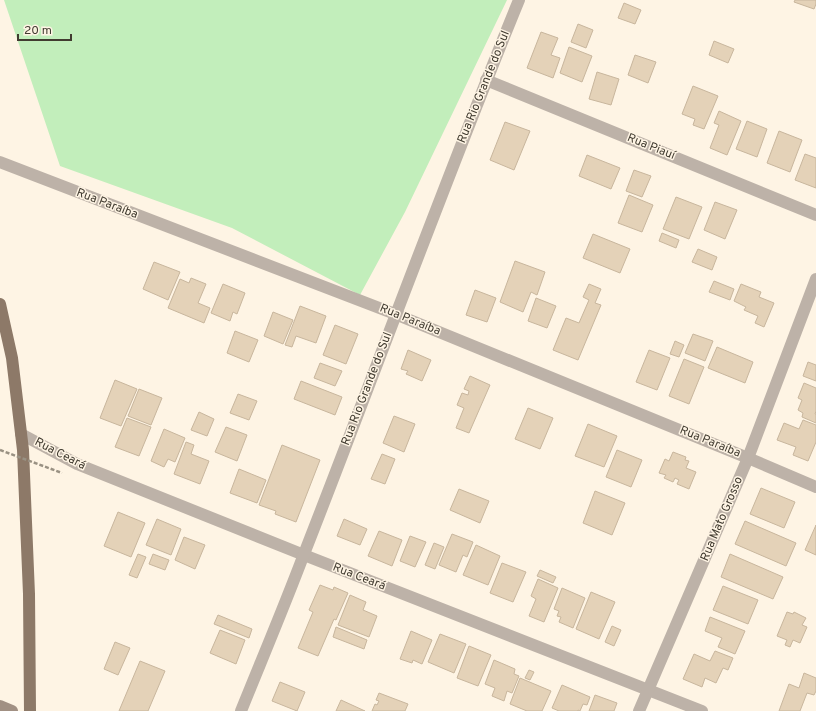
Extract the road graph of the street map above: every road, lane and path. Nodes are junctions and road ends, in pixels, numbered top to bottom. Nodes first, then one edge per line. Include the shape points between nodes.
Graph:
1 (519, 0) edge
2 (486, 80) junction
3 (0, 162) edge
4 (816, 215) edge
5 (816, 279) edge
6 (0, 304) edge
7 (395, 314) junction
8 (21, 434) junction
9 (0, 450) edge
10 (748, 458) junction
11 (62, 473) dead end
12 (816, 487) edge
13 (304, 556) junction
14 (648, 690) junction
15 (0, 706) edge
16 (12, 711) edge
17 (30, 711) edge
18 (241, 711) edge
19 (639, 711) edge
20 (702, 711) edge

1 - 2 street, Rua Rio Grande do Sul
2 - 4 street, Rua Piauí
2 - 7 street, Rua Rio Grande do Sul
3 - 7 street, Rua Paraíba
5 - 10 street, Rua Mato Grosso
6 - 8 main road via 12,358
7 - 10 street, Rua Paraíba
7 - 13 street, Rua Rio Grande do Sul
8 - 13 street, Rua Ceará via 76,464
8 - 17 main road via 29,594
9 - 11 path, bridge
10 - 12 street, Rua Paraíba
10 - 14 street, Rua Mato Grosso
13 - 14 street, Rua Ceará
13 - 18 street, Rua Rio Grande do Sul
14 - 19 street, Rua Mato Grosso
14 - 20 street, Rua Ceará
15 - 16 street

